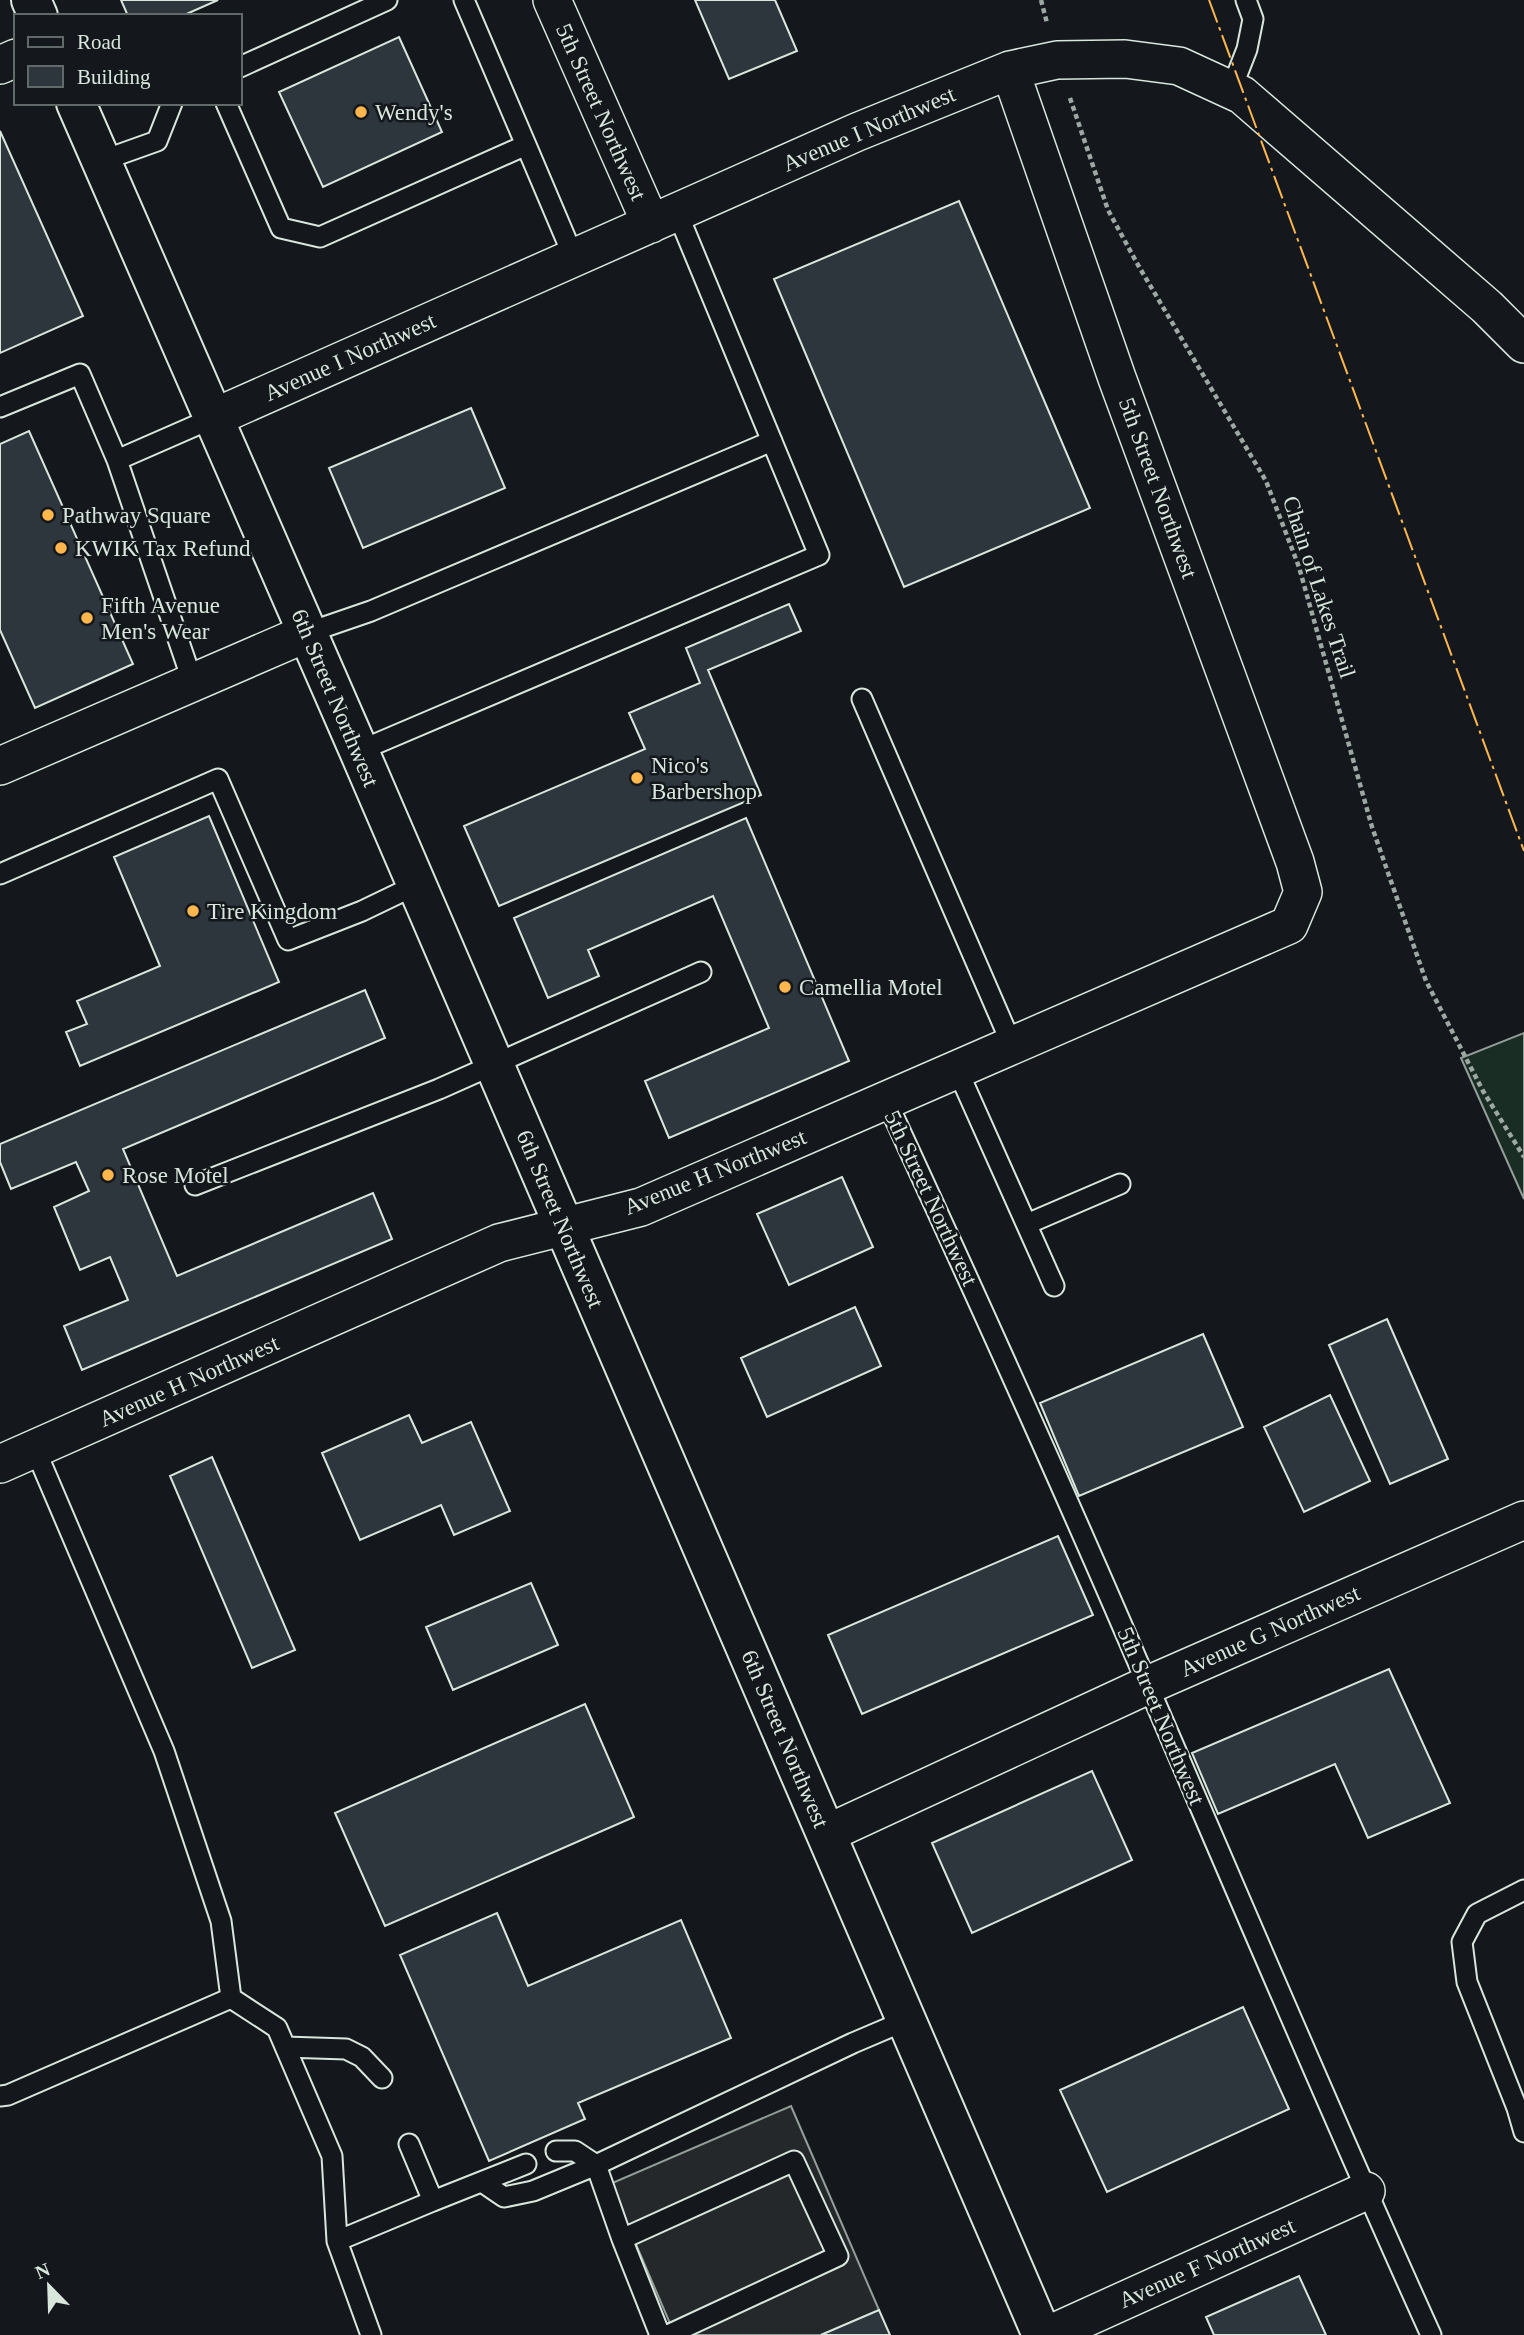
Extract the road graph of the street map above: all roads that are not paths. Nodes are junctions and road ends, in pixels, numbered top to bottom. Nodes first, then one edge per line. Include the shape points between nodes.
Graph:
1 (387, 0) edge
2 (464, 0) edge
3 (552, 0) edge
4 (1246, 0) edge
5 (242, 66) edge
6 (1010, 70) junction
7 (1231, 90) junction
8 (77, 105) edge
9 (171, 105) edge
10 (229, 110) edge
11 (526, 145) junction
12 (101, 161) junction
13 (664, 218) junction
14 (574, 258) junction
15 (1524, 344) edge
16 (0, 407) edge
17 (213, 418) junction
18 (772, 441) junction
19 (117, 460) junction
20 (307, 633) junction
21 (192, 683) junction
22 (862, 699) dead end
23 (359, 751) junction
24 (0, 766) edge
25 (0, 874) edge
26 (416, 885) junction
27 (1298, 905) joint
28 (701, 972) dead end
29 (1012, 1045) junction
30 (494, 1064) junction
31 (957, 1069) junction
32 (886, 1100) junction
33 (1121, 1184) dead end
34 (195, 1185) dead end
35 (1027, 1224) junction
36 (563, 1226) junction
37 (1054, 1286) dead end
38 (34, 1449) junction
39 (0, 1464) edge
40 (1524, 1520) edge
41 (1148, 1685) junction
42 (826, 1834) junction
43 (1524, 1890) edge
44 (231, 1998) junction
45 (907, 2020) junction
46 (285, 2047) junction
47 (382, 2078) dead end
48 (0, 2096) edge
49 (1524, 2132) edge
50 (409, 2144) dead end
51 (556, 2151) dead end
52 (526, 2164) dead end
53 (596, 2165) junction
54 (482, 2182) junction
55 (1366, 2190) junction
56 (433, 2201) junction
57 (622, 2239) junction
58 (337, 2241) junction
59 (371, 2335) edge
60 (660, 2335) edge
61 (668, 2335) edge
62 (1042, 2335) edge
63 (1048, 2335) edge
64 (1431, 2335) edge

1 - 5 lane
2 - 11 lane
3 - 13 street, 5th Street Northwest
4 - 7 lane via 1252,19 1247,49
6 - 7 street, Avenue I Northwest via 1057,60 1125,59 1179,66
6 - 13 street, Avenue I Northwest
6 - 27 street, 5th Street Northwest via 1117,379 1295,862 1303,892
7 - 15 street, Avenue I Northwest via 1487,307
8 - 12 highway, 6th Street Northwest
9 - 12 lane via 157,141
10 - 11 lane via 281,228 320,237
11 - 14 lane
12 - 17 highway, 6th Street Northwest
13 - 14 street, Avenue I Northwest
13 - 18 lane
14 - 17 street, Avenue I Northwest
16 - 19 lane via 80,374
17 - 19 lane
17 - 20 highway, 6th Street Northwest
18 - 20 lane via 371,611
18 - 23 lane via 819,555
19 - 21 lane
20 - 21 street
20 - 23 highway, 6th Street Northwest
21 - 24 street
22 - 29 lane
23 - 26 highway, 6th Street Northwest
25 - 26 lane via 218,779 289,940
26 - 30 highway, 6th Street Northwest
27 - 29 street, Avenue H Northwest via 1289,925
28 - 30 lane
29 - 31 street, Avenue H Northwest
30 - 34 lane
30 - 36 highway, 6th Street Northwest
31 - 32 street, Avenue H Northwest
31 - 35 lane
32 - 36 street, Avenue H Northwest via 641,1207
32 - 41 lane, 5th Street Northwest
33 - 35 lane
35 - 37 lane
36 - 38 street, Avenue H Northwest via 499,1243
36 - 42 highway, 6th Street Northwest
38 - 39 street, Avenue H Northwest
38 - 44 lane via 164,1751 221,1921
40 - 41 street, Avenue G Northwest
41 - 42 street, Avenue G Northwest
41 - 55 lane, 5th Street Northwest
42 - 45 highway, 6th Street Northwest
43 - 49 lane via 1476,1913 1462,1942 1467,1982
44 - 46 lane via 277,2028
44 - 48 lane
45 - 53 lane
45 - 62 highway, 6th Street Northwest
46 - 47 lane via 346,2049 362,2057
46 - 58 lane via 332,2156
50 - 56 lane
51 - 53 lane via 575,2151
52 - 54 lane
53 - 54 lane via 533,2191 504,2197
53 - 57 lane
54 - 56 lane
55 - 63 street, Avenue F Northwest
55 - 64 lane, 5th Street Northwest
56 - 58 lane
57 - 60 lane
57 - 61 lane via 794,2161 838,2256
58 - 59 lane

